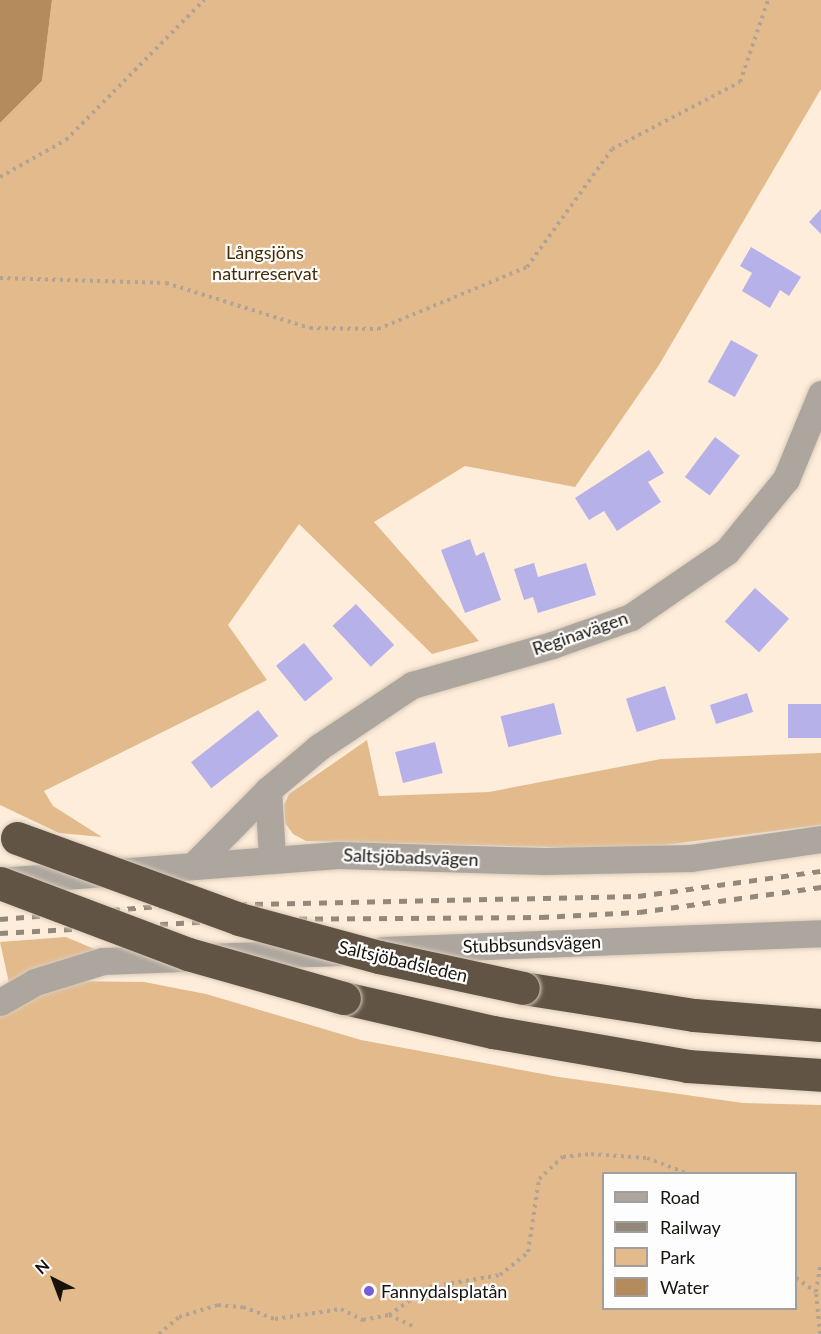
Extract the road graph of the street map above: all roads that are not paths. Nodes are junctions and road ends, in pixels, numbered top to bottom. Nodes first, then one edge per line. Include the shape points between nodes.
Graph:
1 (821, 394) edge
2 (268, 790) junction
3 (9, 834) edge
4 (821, 839) edge
5 (272, 857) junction
6 (196, 863) junction
7 (0, 882) edge
8 (821, 933) edge
9 (0, 1002) edge
10 (821, 1025) edge
11 (821, 1075) edge

1 - 2 street, Reginavägen via 786,479 727,551 631,616 552,645 412,685 319,747
2 - 5 street
2 - 6 street, Reginavägen
3 - 10 highway, Saltsjöbadsleden, bridge via 239,919 379,957 523,988 694,1015
4 - 5 street, Saltsjöbadsvägen via 691,858 612,861
5 - 6 street, Saltsjöbadsvägen
6 - 7 street, Saltsjöbadsvägen
7 - 11 highway, bridge via 188,954 344,998 493,1032 687,1066
8 - 9 street, Stubbsundsvägen via 103,961 35,982

